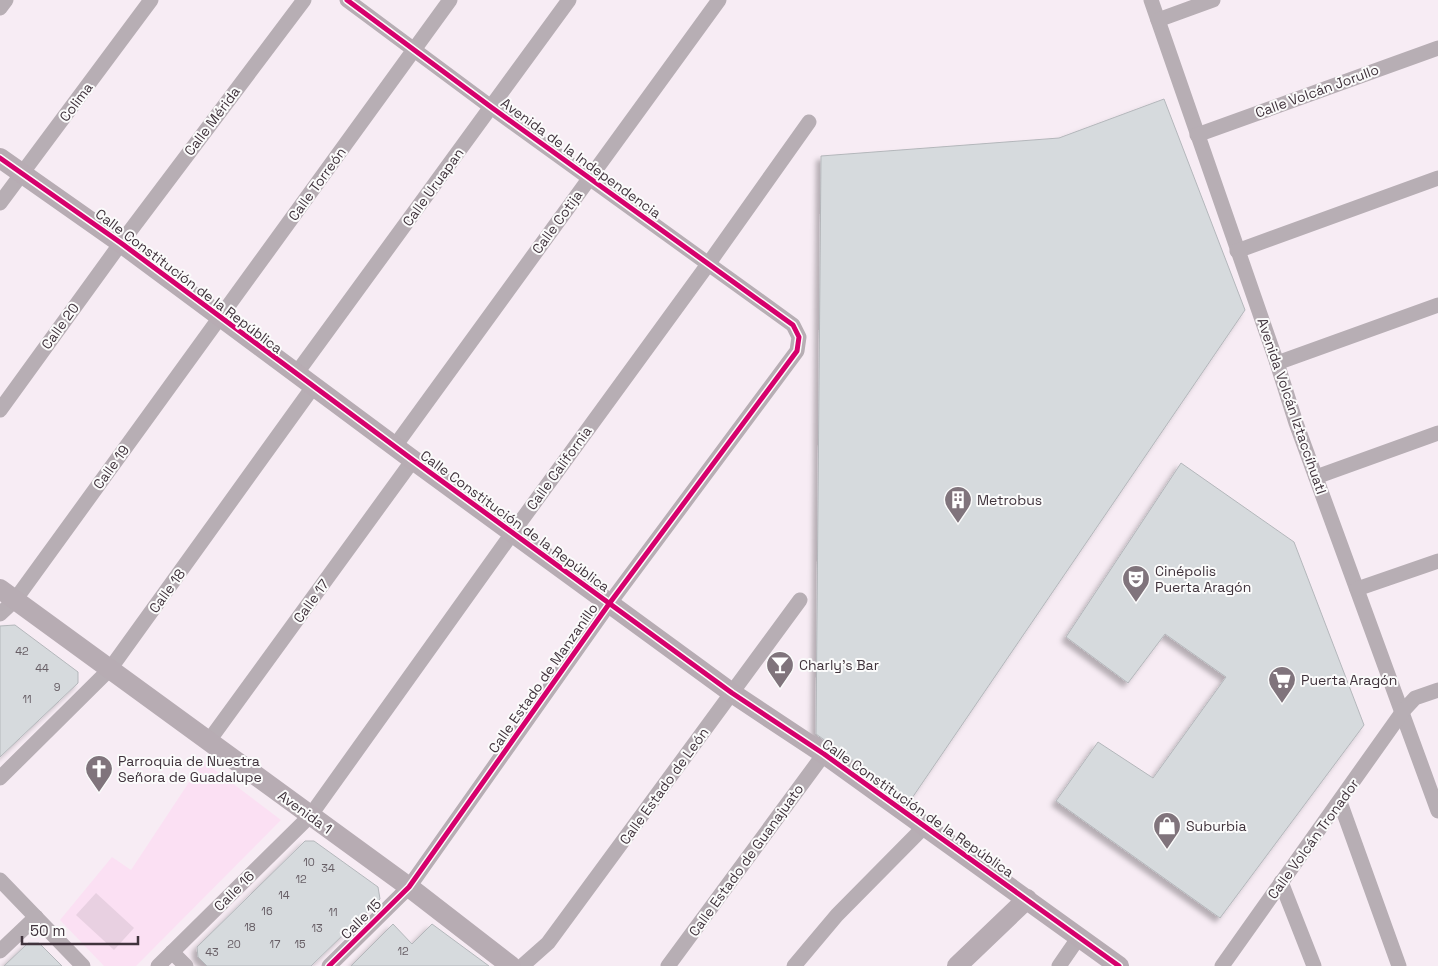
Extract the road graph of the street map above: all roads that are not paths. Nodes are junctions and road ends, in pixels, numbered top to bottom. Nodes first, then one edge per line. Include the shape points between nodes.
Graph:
1 (6, 0) edge
2 (151, 0) edge
3 (304, 0) edge
4 (347, 0) edge
5 (450, 0) edge
6 (569, 0) edge
7 (719, 0) edge
8 (1151, 0) edge
9 (1213, 0) edge
10 (0, 8) edge
11 (1158, 20) junction
12 (1438, 48) edge
13 (414, 50) junction
14 (492, 107) junction
15 (808, 122) dead end
16 (1197, 134) junction
17 (0, 158) edge
18 (22, 174) junction
19 (589, 178) junction
20 (1438, 178) edge
21 (0, 203) edge
22 (121, 243) junction
23 (1237, 251) junction
24 (708, 263) junction
25 (1438, 305) edge
26 (220, 317) junction
27 (799, 337) joint
28 (1277, 362) junction
29 (296, 374) junction
30 (313, 387) junction
31 (0, 410) edge
32 (1438, 433) edge
33 (395, 446) junction
34 (413, 460) junction
35 (1316, 477) junction
36 (513, 532) junction
37 (1438, 561) edge
38 (1358, 589) junction
39 (8, 594) edge
40 (800, 600) dead end
41 (609, 604) junction
42 (0, 614) edge
43 (110, 669) junction
44 (1438, 690) edge
45 (732, 693) junction
46 (1403, 711) junction
47 (208, 742) junction
48 (824, 754) junction
49 (0, 776) edge
50 (1340, 802) junction
51 (1438, 811) edge
52 (310, 816) junction
53 (925, 826) junction
54 (0, 880) edge
55 (1281, 882) junction
56 (409, 887) junction
57 (1027, 899) junction
58 (36, 917) junction
59 (1080, 938) junction
60 (0, 951) edge
61 (172, 952) junction
62 (83, 966) edge
63 (158, 966) edge
64 (186, 966) edge
65 (329, 966) edge
66 (511, 966) edge
67 (522, 966) edge
68 (668, 966) edge
69 (794, 966) edge
70 (957, 966) edge
71 (1058, 966) edge
72 (1119, 966) edge
73 (1222, 966) edge
74 (1314, 966) edge
75 (1399, 966) edge

1 - 10 street
2 - 18 street, Colima
3 - 22 street, Calle Mérida
4 - 13 street, Avenida de la Independencia
5 - 13 street
6 - 14 street, Calle Uruapan
7 - 19 street, Calle Cotija
8 - 11 street, Avenida Volcán Iztaccíhuatl
9 - 11 street
11 - 16 street, Avenida Volcán Iztaccíhuatl
12 - 16 street, Calle Volcán Jorullo
13 - 14 street, Avenida de la Independencia
13 - 26 street, Calle Torreón
14 - 19 street, Avenida de la Independencia
14 - 29 street, Calle Uruapan
15 - 24 street, Calle California
16 - 23 street, Avenida Volcán Iztaccíhuatl
17 - 18 street, Calle Constitución de la República
18 - 21 street, Colima
18 - 22 street, Calle Constitución de la República
19 - 24 street, Avenida de la Independencia
19 - 33 street, Calle Cotija
20 - 23 street
22 - 26 street, Calle Constitución de la República
22 - 31 street, Calle 20
23 - 28 street, Avenida Volcán Iztaccíhuatl
24 - 27 street, Avenida de la Independencia via 793,325
24 - 36 street, Calle California
25 - 28 street
26 - 29 street, Calle Constitución de la República
26 - 39 street, Calle 19
27 - 41 street, Calle Estado de Manzanillo via 797,351
28 - 35 street, Avenida Volcán Iztaccíhuatl
29 - 30 street, Calle Constitución de la República
30 - 33 street, Calle Constitución de la República
30 - 43 street, Calle 18
32 - 35 street
33 - 34 street, Calle Constitución de la República
34 - 36 street, Calle Constitución de la República
34 - 47 street, Calle 17
35 - 38 street, Avenida Volcán Iztaccíhuatl
36 - 41 street, Calle Constitución de la República
36 - 52 street, Calle California
37 - 38 street
38 - 46 street, Avenida Volcán Iztaccíhuatl
39 - 42 street, Calle 19
39 - 43 street, Avenida 1
40 - 45 street, Calle Estado de León
41 - 45 street, Calle Constitución de la República
41 - 56 street, Calle Estado de Manzanillo
43 - 47 street, Avenida 1
43 - 49 street, Calle 18
44 - 46 street, Calle Volcán Tronador via 1415,698
45 - 48 street, Calle Constitución de la República
45 - 67 street, Calle Estado de León via 548,943
46 - 50 street, Calle Volcán Tronador
46 - 51 street, Avenida Volcán Iztaccíhuatl
47 - 52 street, Avenida 1
48 - 53 street, Calle Constitución de la República
48 - 68 street, Calle Estado de Guanajuato
50 - 55 street, Calle Volcán Tronador
50 - 75 street
52 - 56 street, Avenida 1
52 - 61 street, Calle 16
53 - 57 street, Calle Constitución de la República
53 - 69 street via 837,915
54 - 58 street
55 - 73 street, Calle Volcán Tronador
55 - 74 street
56 - 65 street, Calle 15
56 - 66 street, Avenida 1
57 - 59 street, Calle Constitución de la República
57 - 70 street
58 - 60 street
58 - 62 street
59 - 71 street
59 - 72 street, Calle Constitución de la República
61 - 63 street, Calle 16
61 - 64 street

